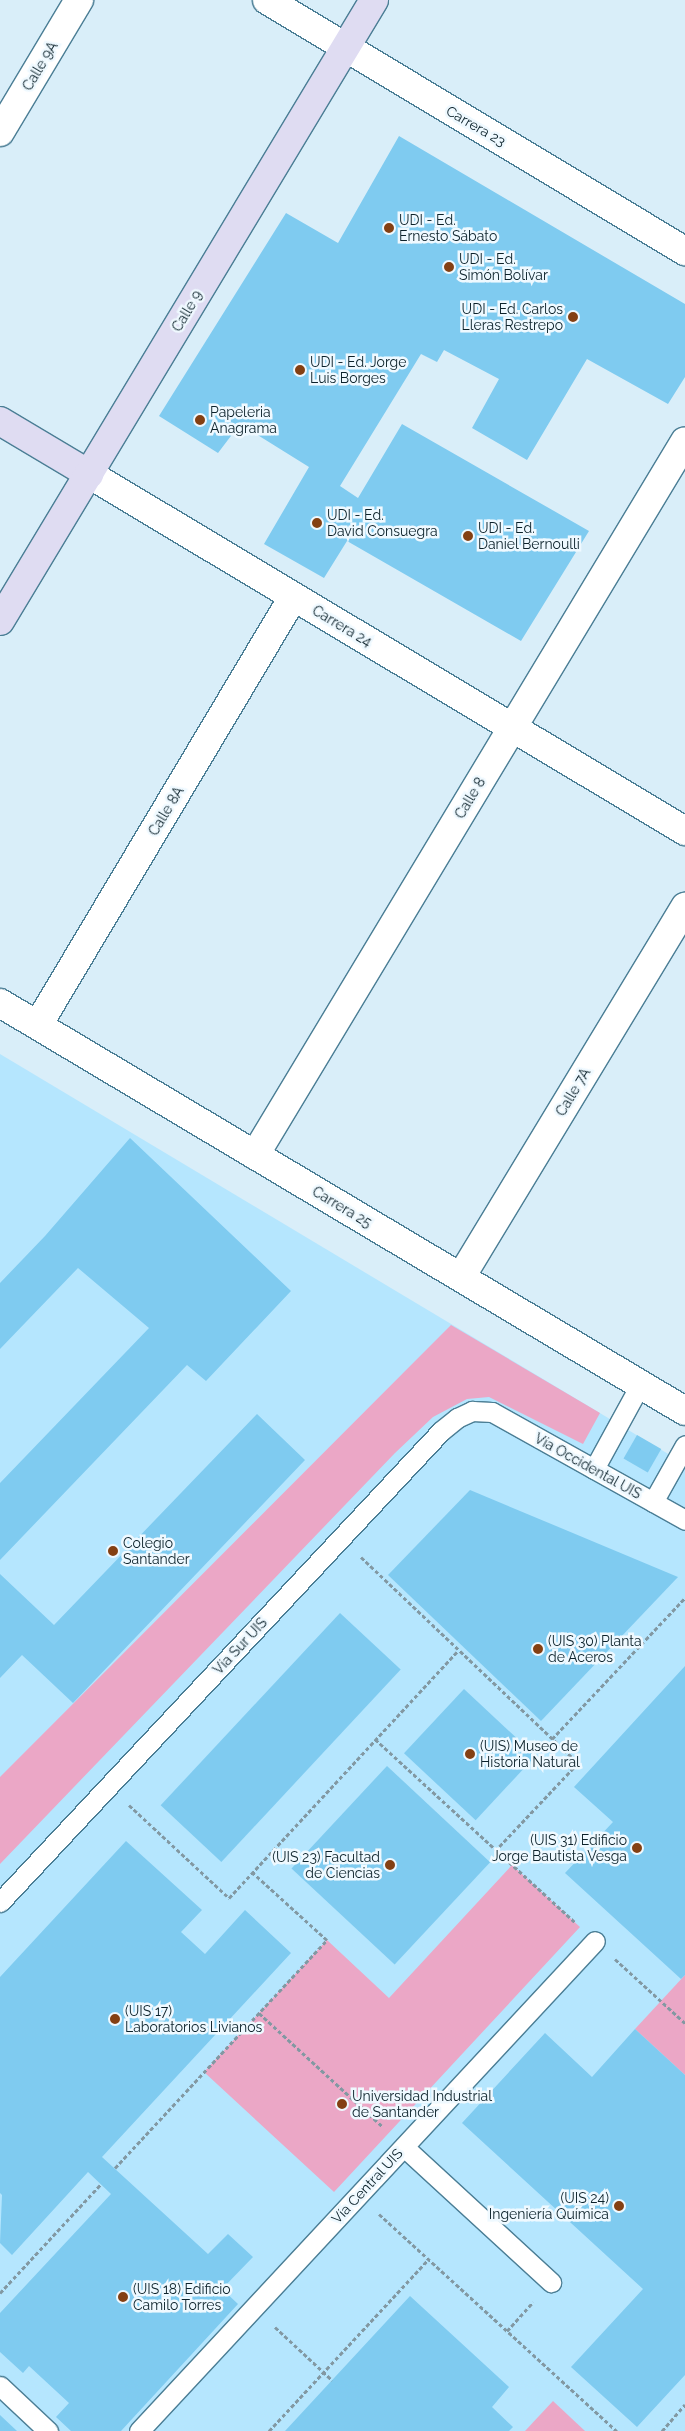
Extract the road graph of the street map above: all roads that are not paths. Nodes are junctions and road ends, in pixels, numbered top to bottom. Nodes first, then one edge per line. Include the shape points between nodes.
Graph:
1 (79, 0) edge
2 (267, 0) edge
3 (374, 0) edge
4 (345, 47) junction
5 (0, 132) edge
6 (685, 251) edge
7 (0, 421) edge
8 (685, 441) edge
9 (89, 474) junction
10 (293, 597) junction
11 (0, 621) edge
12 (513, 728) junction
13 (685, 831) edge
14 (685, 907) edge
15 (0, 1003) edge
16 (38, 1025) junction
17 (255, 1155) junction
18 (461, 1278) junction
19 (640, 1385) junction
20 (682, 1404) edge
21 (492, 1412) joint
22 (685, 1445) edge
23 (594, 1469) junction
24 (653, 1502) junction
25 (685, 1520) edge
26 (0, 1902) edge
27 (595, 1941) road end
28 (404, 2147) junction
29 (551, 2282) road end
30 (0, 2386) edge
31 (48, 2431) edge
32 (140, 2431) edge

1 - 5 street, Calle 9A
2 - 4 street, Carrera 23
3 - 4 street, Calle 9
4 - 6 street, Carrera 23
4 - 9 street, Calle 9
7 - 9 street, Carrera 24
8 - 12 street, Calle 8
9 - 10 street, Carrera 24
9 - 11 street, Calle 9
10 - 12 street, Carrera 24
10 - 16 street, Calle 8A
12 - 13 street, Carrera 24
12 - 17 street, Calle 8
14 - 18 street, Calle 7A
15 - 16 street, Carrera 25
16 - 17 street, Carrera 25
17 - 18 street, Carrera 25
18 - 19 street, Carrera 25
19 - 20 street, Carrera 25
19 - 23 lane
21 - 23 lane, Vía Occidental UIS
21 - 26 lane, Vía Sur UIS via 472,1411 441,1431
22 - 24 lane
23 - 24 lane, Vía Occidental UIS
24 - 25 lane, Vía Occidental UIS
27 - 28 lane, Vía Central UIS
28 - 29 lane
28 - 32 lane, Vía Central UIS
30 - 31 lane

